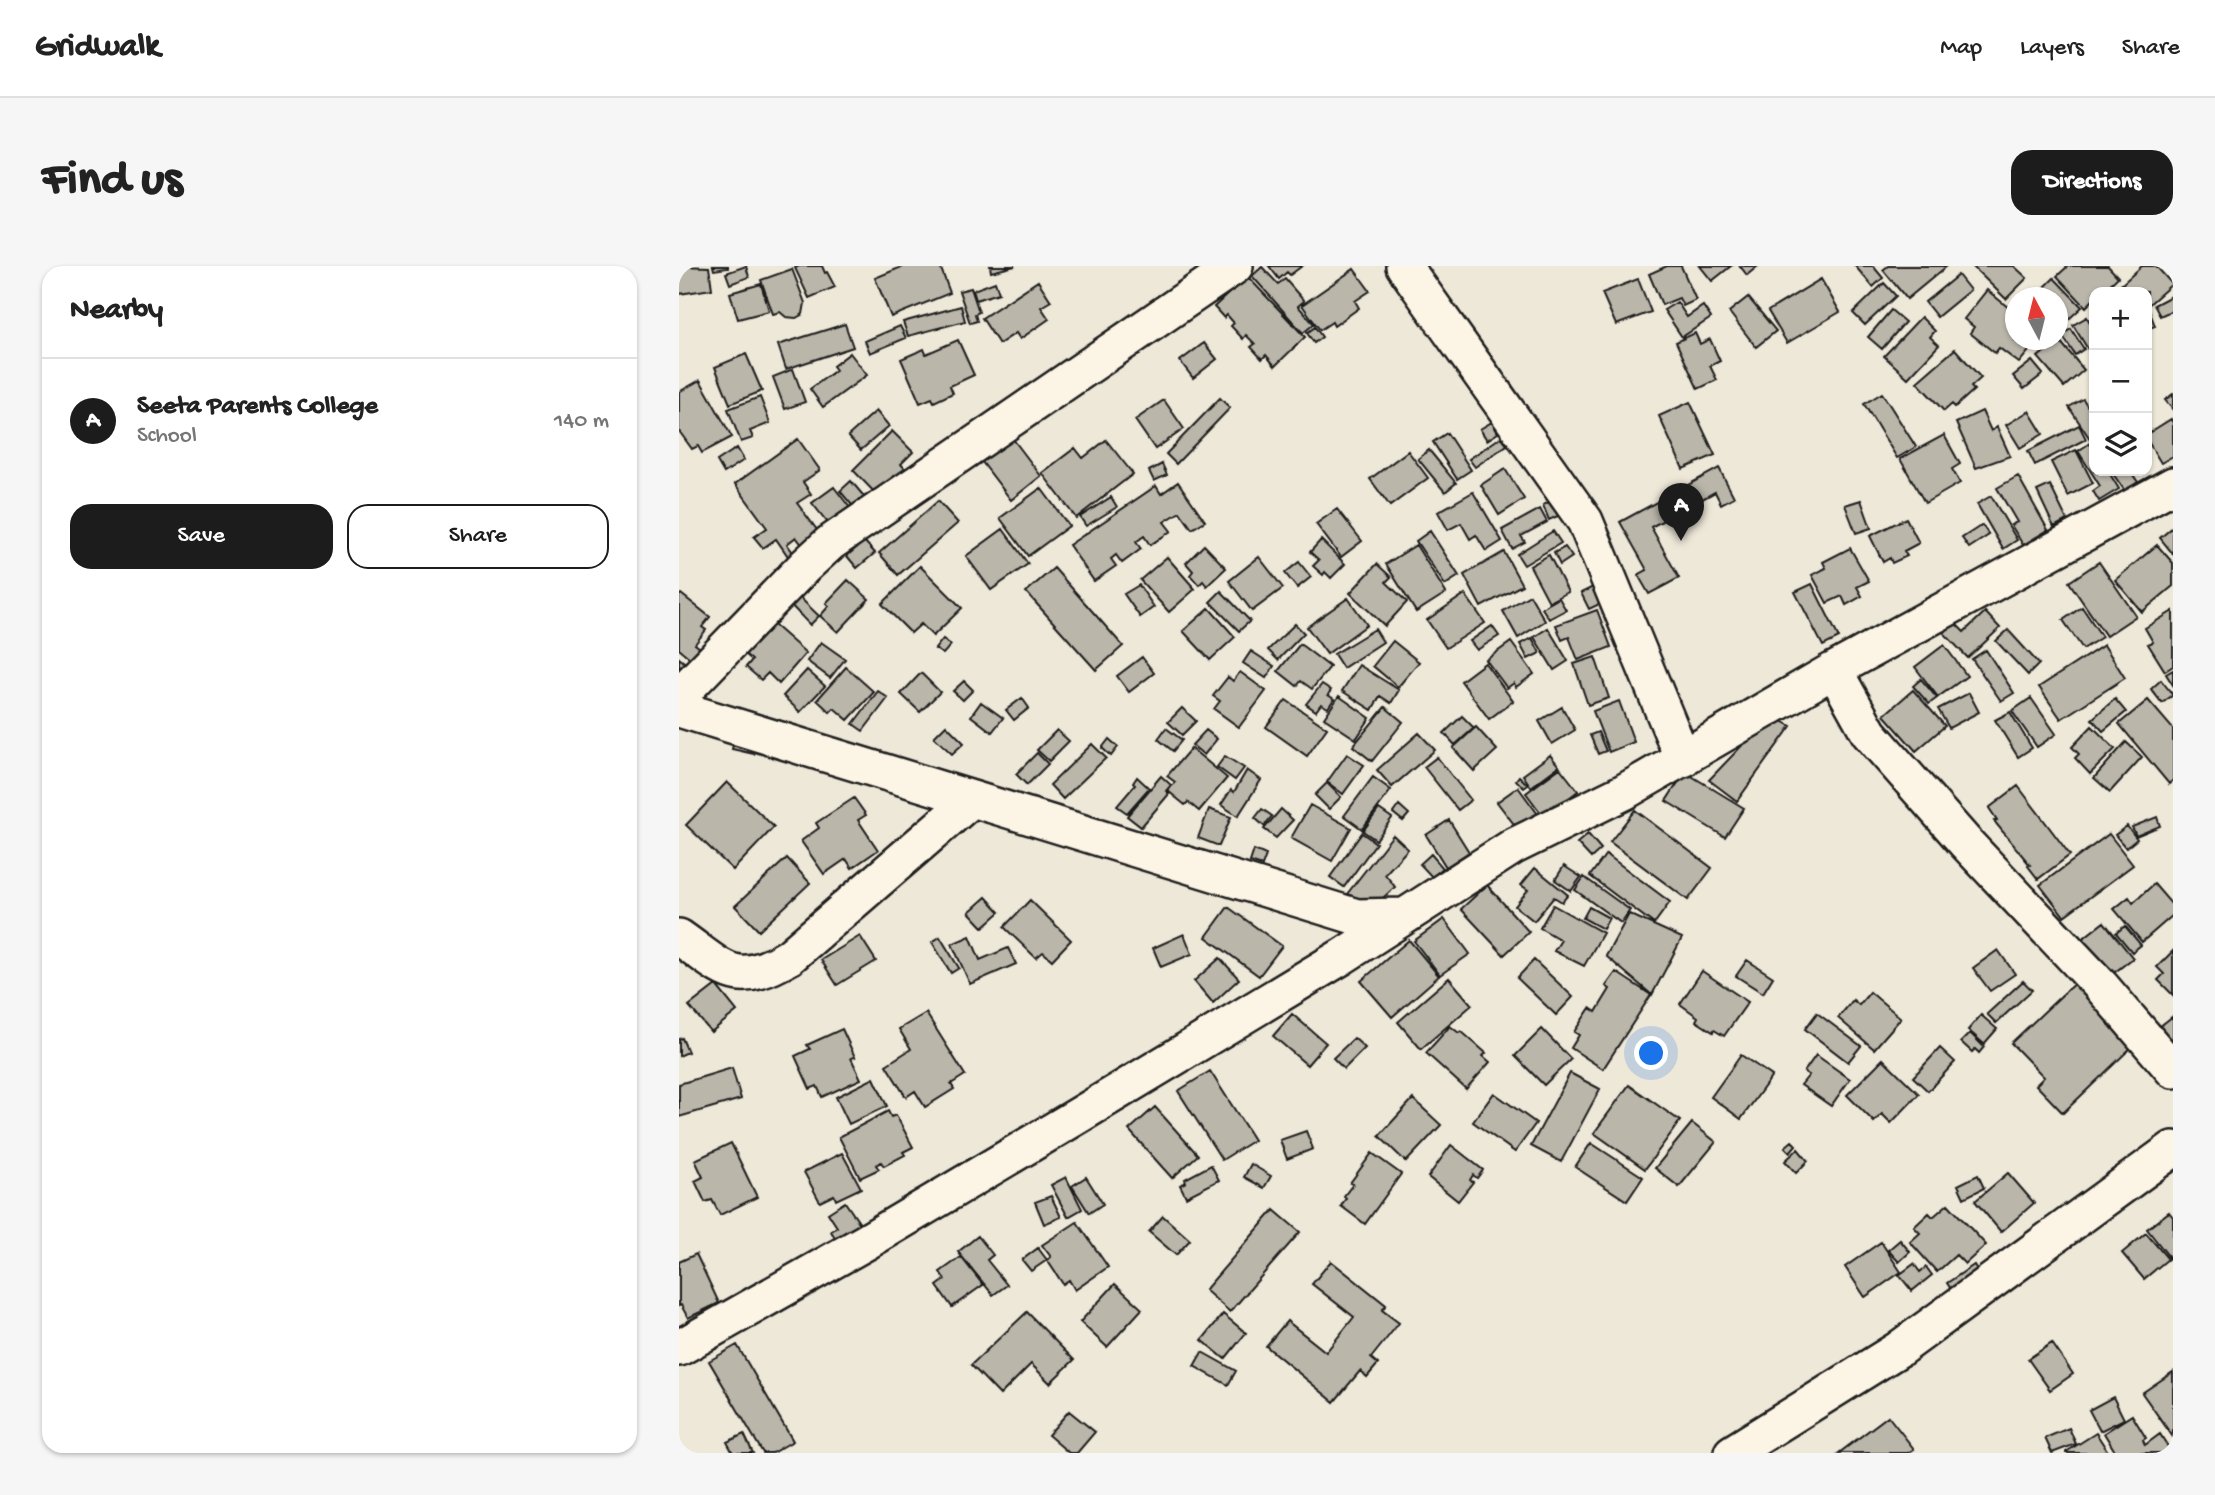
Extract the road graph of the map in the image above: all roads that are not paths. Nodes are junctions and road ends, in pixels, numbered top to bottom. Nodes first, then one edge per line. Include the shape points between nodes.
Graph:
1 (1235, 266) edge
2 (1404, 266) edge
3 (2173, 485) edge
4 (1834, 670) junction
5 (679, 696) edge
6 (679, 709) edge
7 (1683, 759) junction
8 (972, 799) junction
9 (1402, 916) junction
10 (679, 937) edge
11 (2173, 1070) edge
12 (2173, 1149) edge
13 (679, 1348) edge
14 (1732, 1453) edge

1 - 5 street via 830,543
2 - 7 street via 1585,521
3 - 4 street
4 - 7 street
4 - 11 street via 1869,733
6 - 8 street
7 - 9 street via 1514,846
8 - 9 street via 1357,917
8 - 10 street via 789,957 771,967 756,974 737,974
9 - 13 street via 1076,1117
12 - 14 street via 1899,1349

